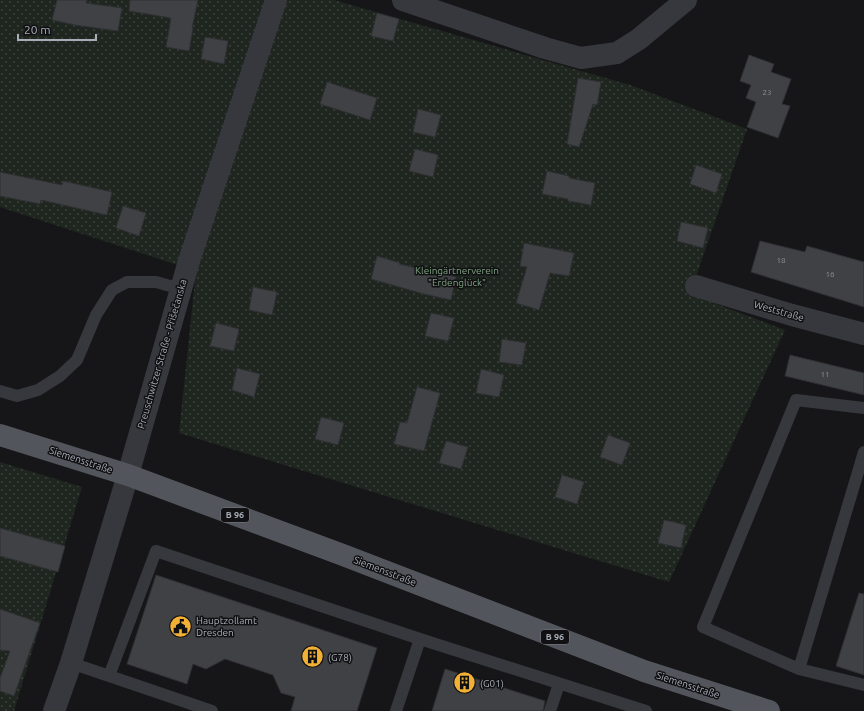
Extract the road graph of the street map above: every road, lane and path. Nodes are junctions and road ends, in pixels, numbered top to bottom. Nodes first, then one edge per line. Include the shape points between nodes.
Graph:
1 (276, 0) edge
2 (403, 0) edge
3 (686, 0) edge
4 (696, 286) dead end
5 (181, 289) junction
6 (864, 334) edge
7 (0, 391) edge
8 (864, 408) edge
9 (0, 435) edge
10 (864, 452) edge
11 (128, 476) junction
12 (420, 639) junction
13 (71, 663) junction
14 (798, 669) junction
15 (108, 676) junction
16 (559, 684) junction
17 (864, 685) edge
18 (54, 711) edge
19 (212, 711) edge
20 (396, 711) edge
21 (550, 711) edge
22 (646, 711) edge
23 (769, 711) edge

1 - 5 street, Preuschwitzer Straße - Přišečanska
2 - 3 street via 581,58 617,53 639,40
4 - 6 street, Weststraße
5 - 7 lane via 156,282 127,282 112,290 96,315 77,360 60,376 38,390 17,396
5 - 11 street, Preuschwitzer Straße - Přišečanska
8 - 14 lane via 796,400 703,627
9 - 11 main road, Siemensstraße / B 96
10 - 14 lane
11 - 13 street, Preuschwitzer Straße - Přišečanska
11 - 23 main road, Siemensstraße / B 96 via 343,555 644,671
12 - 15 lane via 156,551
12 - 16 lane
12 - 20 lane
13 - 15 lane
13 - 18 street, Preuschwitzer Straße - Přišečanska
14 - 17 lane
15 - 19 lane
16 - 21 lane
16 - 22 lane

